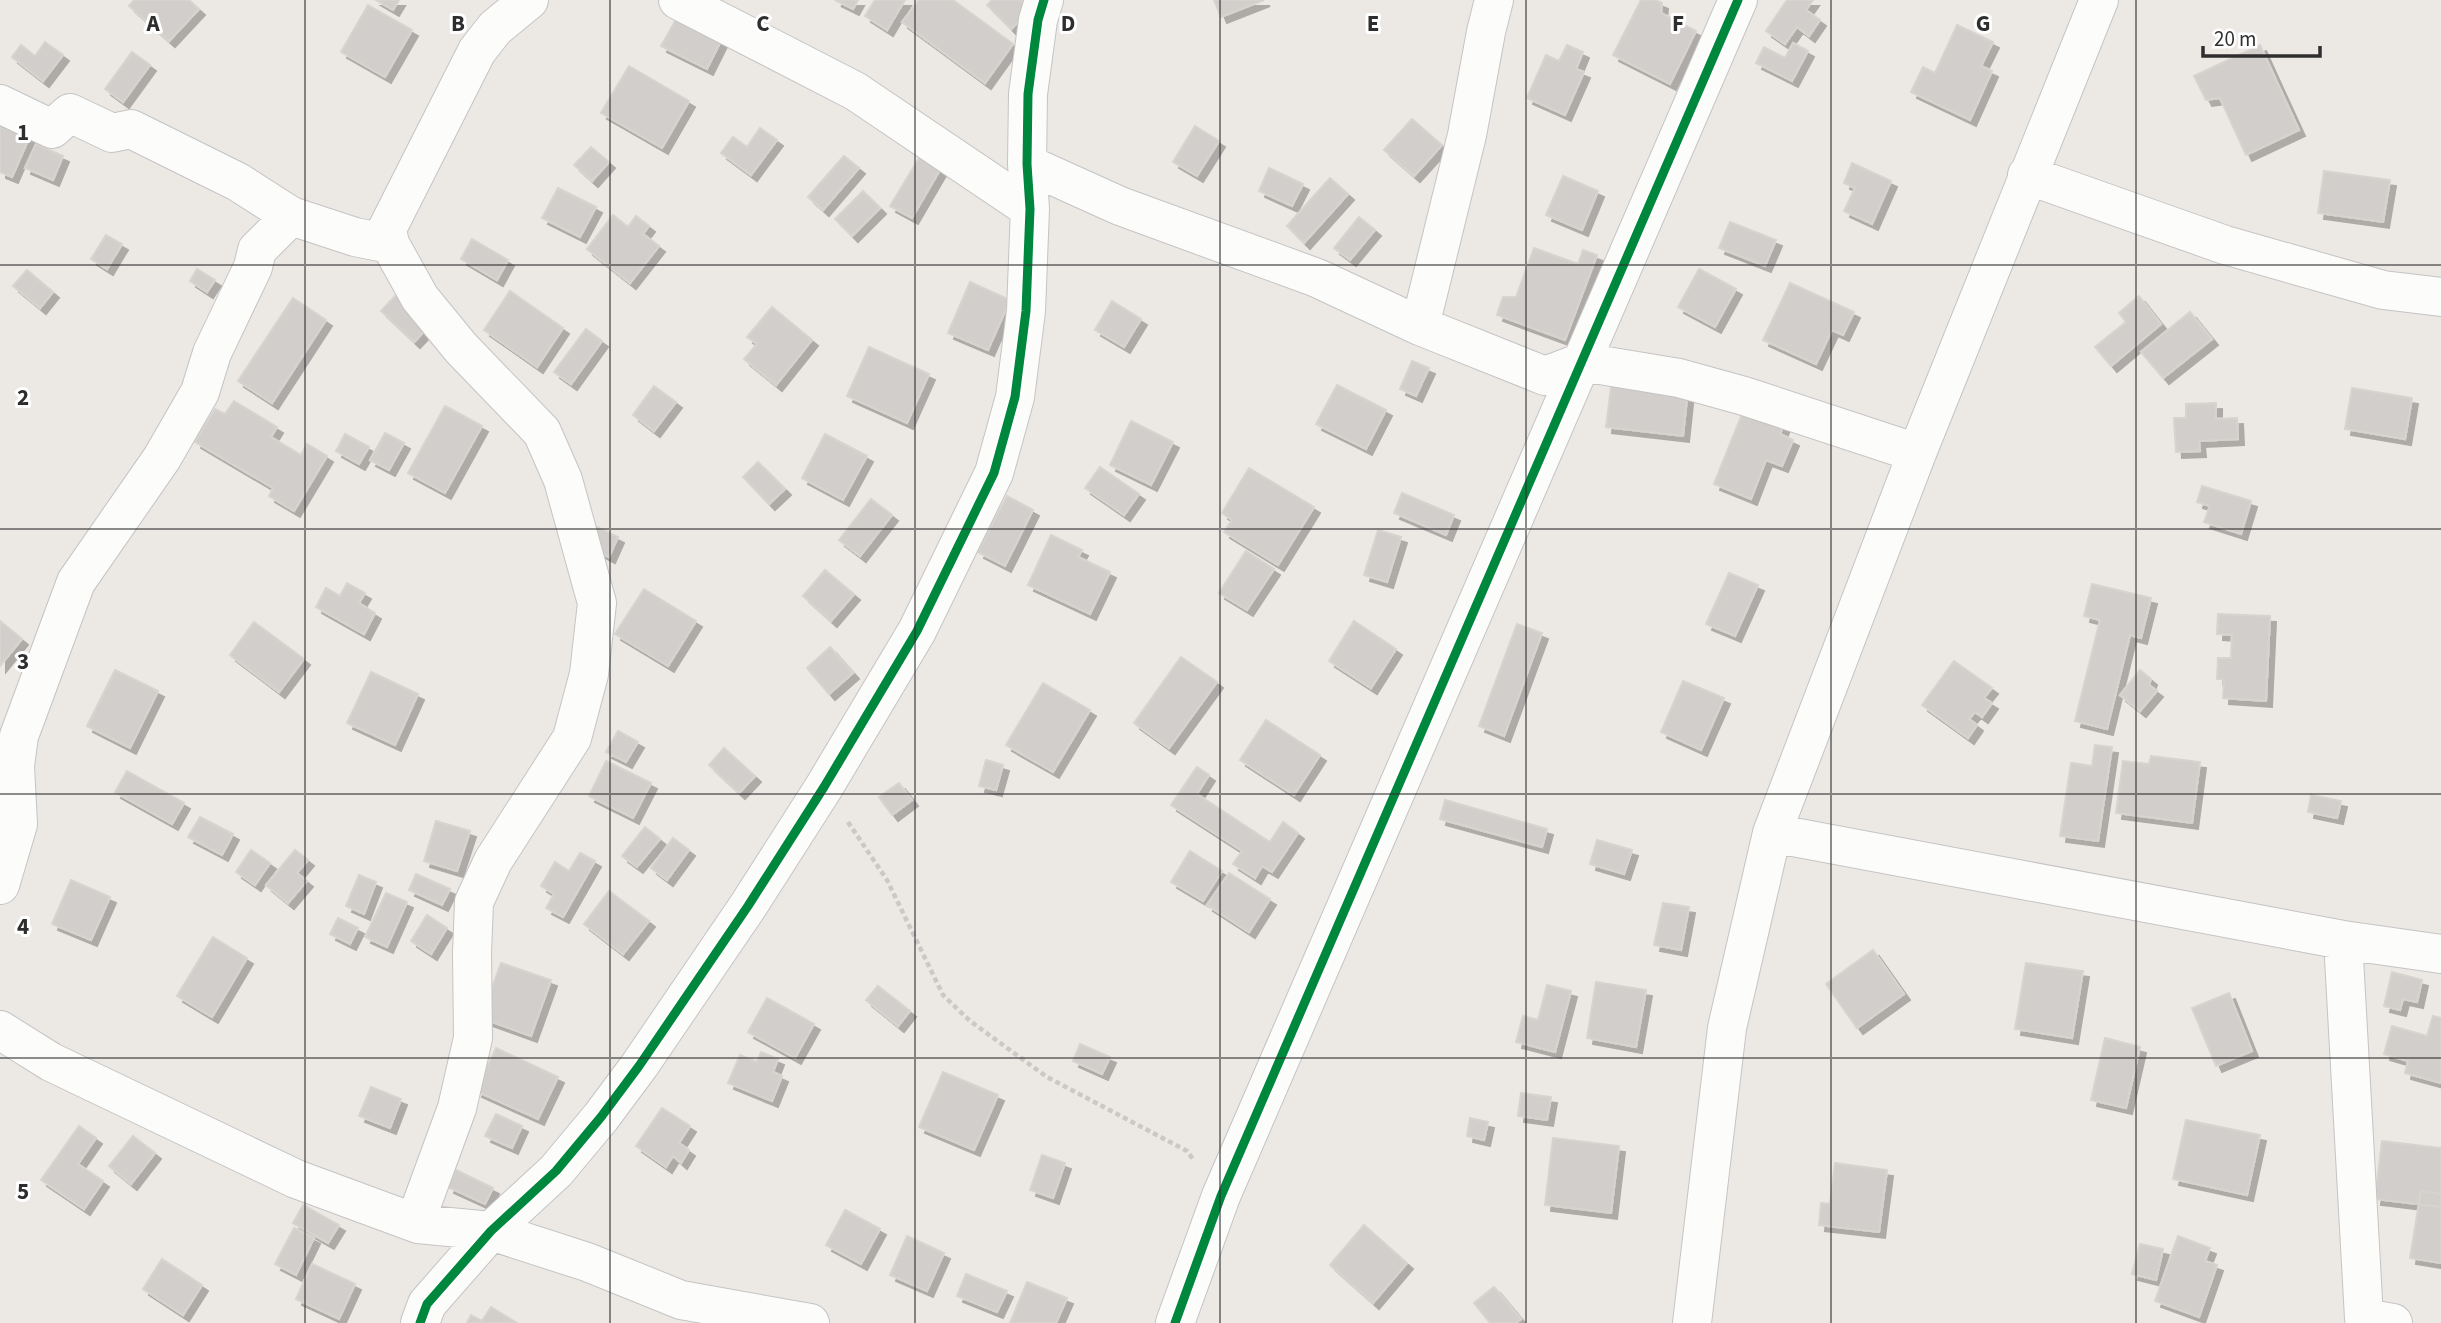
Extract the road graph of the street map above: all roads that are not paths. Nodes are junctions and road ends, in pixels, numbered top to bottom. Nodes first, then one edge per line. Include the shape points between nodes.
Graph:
1 (529, 0) edge
2 (678, 0) edge
3 (1044, 0) edge
4 (1494, 0) edge
5 (1738, 0) edge
6 (2099, 0) edge
7 (0, 104) edge
8 (1027, 164) junction
9 (2028, 175) junction
10 (1030, 209) junction
11 (291, 216) junction
12 (390, 244) junction
13 (2441, 297) edge
14 (1420, 326) junction
15 (1582, 362) junction
16 (1917, 453) junction
17 (1772, 833) junction
18 (0, 885) edge
19 (2343, 940) junction
20 (2441, 954) edge
21 (0, 1030) edge
22 (418, 1224) junction
23 (491, 1231) junction
24 (420, 1323) edge
25 (810, 1323) edge
26 (1175, 1323) edge
27 (1692, 1323) edge
28 (2393, 1323) edge

1 - 12 street via 495,28 477,51 387,229
2 - 10 street via 855,91
3 - 8 street via 1028,93
4 - 14 street via 1467,135
5 - 15 street
6 - 9 street
7 - 11 street via 52,129 70,113 112,132 131,129 238,182
8 - 10 street
8 - 14 street via 1120,206 1317,278
9 - 13 street via 2225,245 2383,290
9 - 16 street
10 - 23 street via 1026,311 1015,397 993,473 917,631 748,906 632,1076 556,1171
11 - 12 street
11 - 18 street via 257,250 200,392 162,458 76,582 19,736 15,766 18,824
12 - 22 street via 420,298 542,432 563,480 597,603 589,674 572,738 493,861 474,902 473,1038 457,1108
14 - 15 street via 1545,376
15 - 16 street via 1713,386
15 - 26 street via 1221,1196
16 - 17 street
17 - 19 street
17 - 27 street via 1727,1028
19 - 20 street
19 - 28 street via 2364,1318
21 - 22 street via 51,1062 296,1179
22 - 23 street
23 - 24 street via 427,1304
23 - 25 street via 587,1262 681,1300

